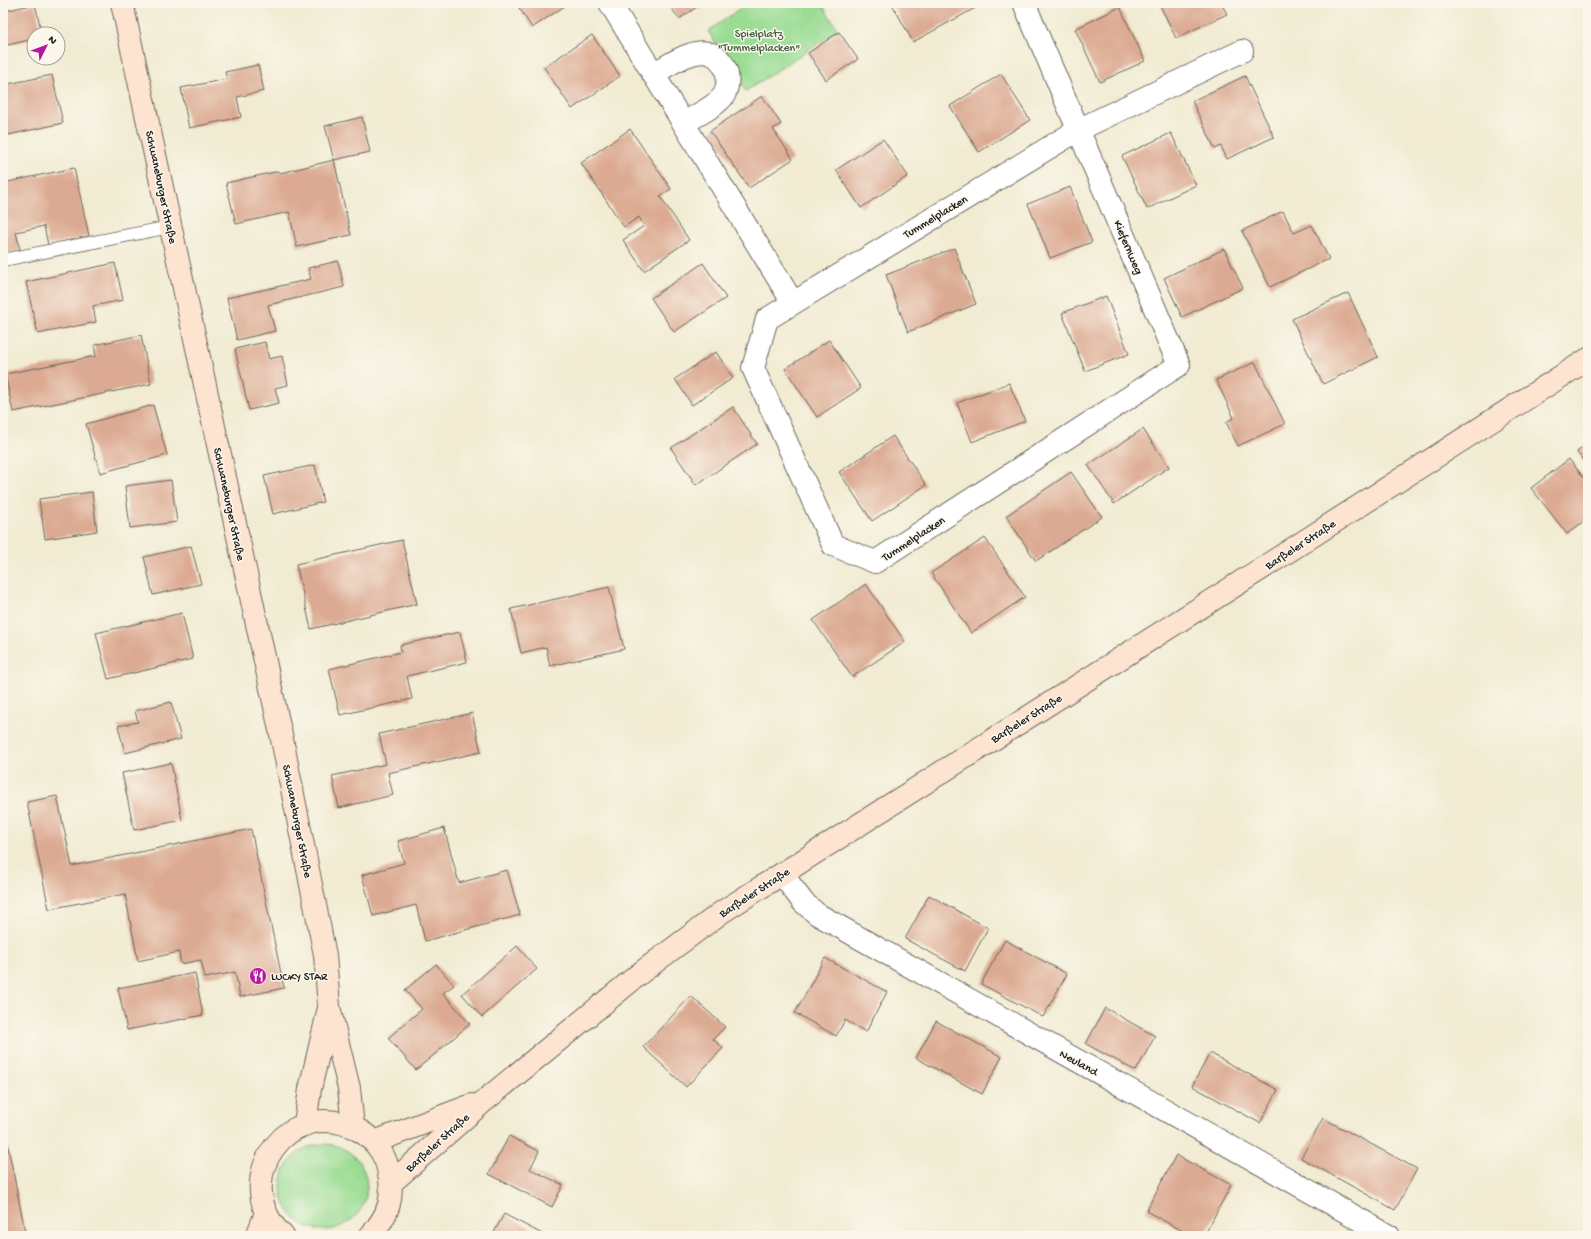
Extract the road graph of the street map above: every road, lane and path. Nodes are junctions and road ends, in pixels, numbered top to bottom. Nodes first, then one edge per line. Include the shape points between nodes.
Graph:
1 (122, 3) edge
2 (610, 3) edge
3 (1024, 3) edge
4 (1242, 51) dead end
5 (653, 74) junction
6 (684, 123) junction
7 (1078, 130) junction
8 (170, 227) junction
9 (3, 260) edge
10 (793, 303) junction
11 (1588, 359) edge
12 (1179, 365) joint
13 (782, 874) junction
14 (329, 1007) junction
15 (483, 1102) junction
16 (305, 1124) junction
17 (353, 1127) junction
18 (374, 1142) junction
19 (391, 1183) junction
20 (266, 1213) junction
21 (389, 1228) edge
22 (257, 1236) edge
23 (283, 1236) edge
24 (370, 1236) edge
25 (1389, 1236) edge

1 - 8 main road, Schwaneburger Straße
2 - 5 street
3 - 7 street, Kiefernweg
4 - 7 street
5 - 6 street
5 - 6 street via 694,52 713,55 725,68 728,77 724,94 718,102
6 - 10 street
7 - 10 street, Tummelplacken
7 - 12 street, Kiefernweg
8 - 9 lane
8 - 14 main road, Schwaneburger Straße via 283,744 325,955
10 - 12 street, Tummelplacken via 767,319 753,368 833,545 874,562
11 - 13 main road, Barßeler Straße
13 - 15 main road, Barßeler Straße via 722,912 649,967
13 - 25 street, Neuland via 803,902 817,914
14 - 16 main road, Schwaneburger Straße via 310,1089
14 - 17 main road, Schwaneburger Straße via 349,1088
15 - 18 main road, Barßeler Straße
15 - 19 main road, Barßeler Straße
16 - 17 main road via 337,1122
16 - 20 main road via 286,1135 271,1150 262,1170 260,1192
17 - 18 main road
18 - 19 main road via 386,1161
19 - 21 main road
20 - 22 main road
20 - 23 main road
21 - 24 main road

